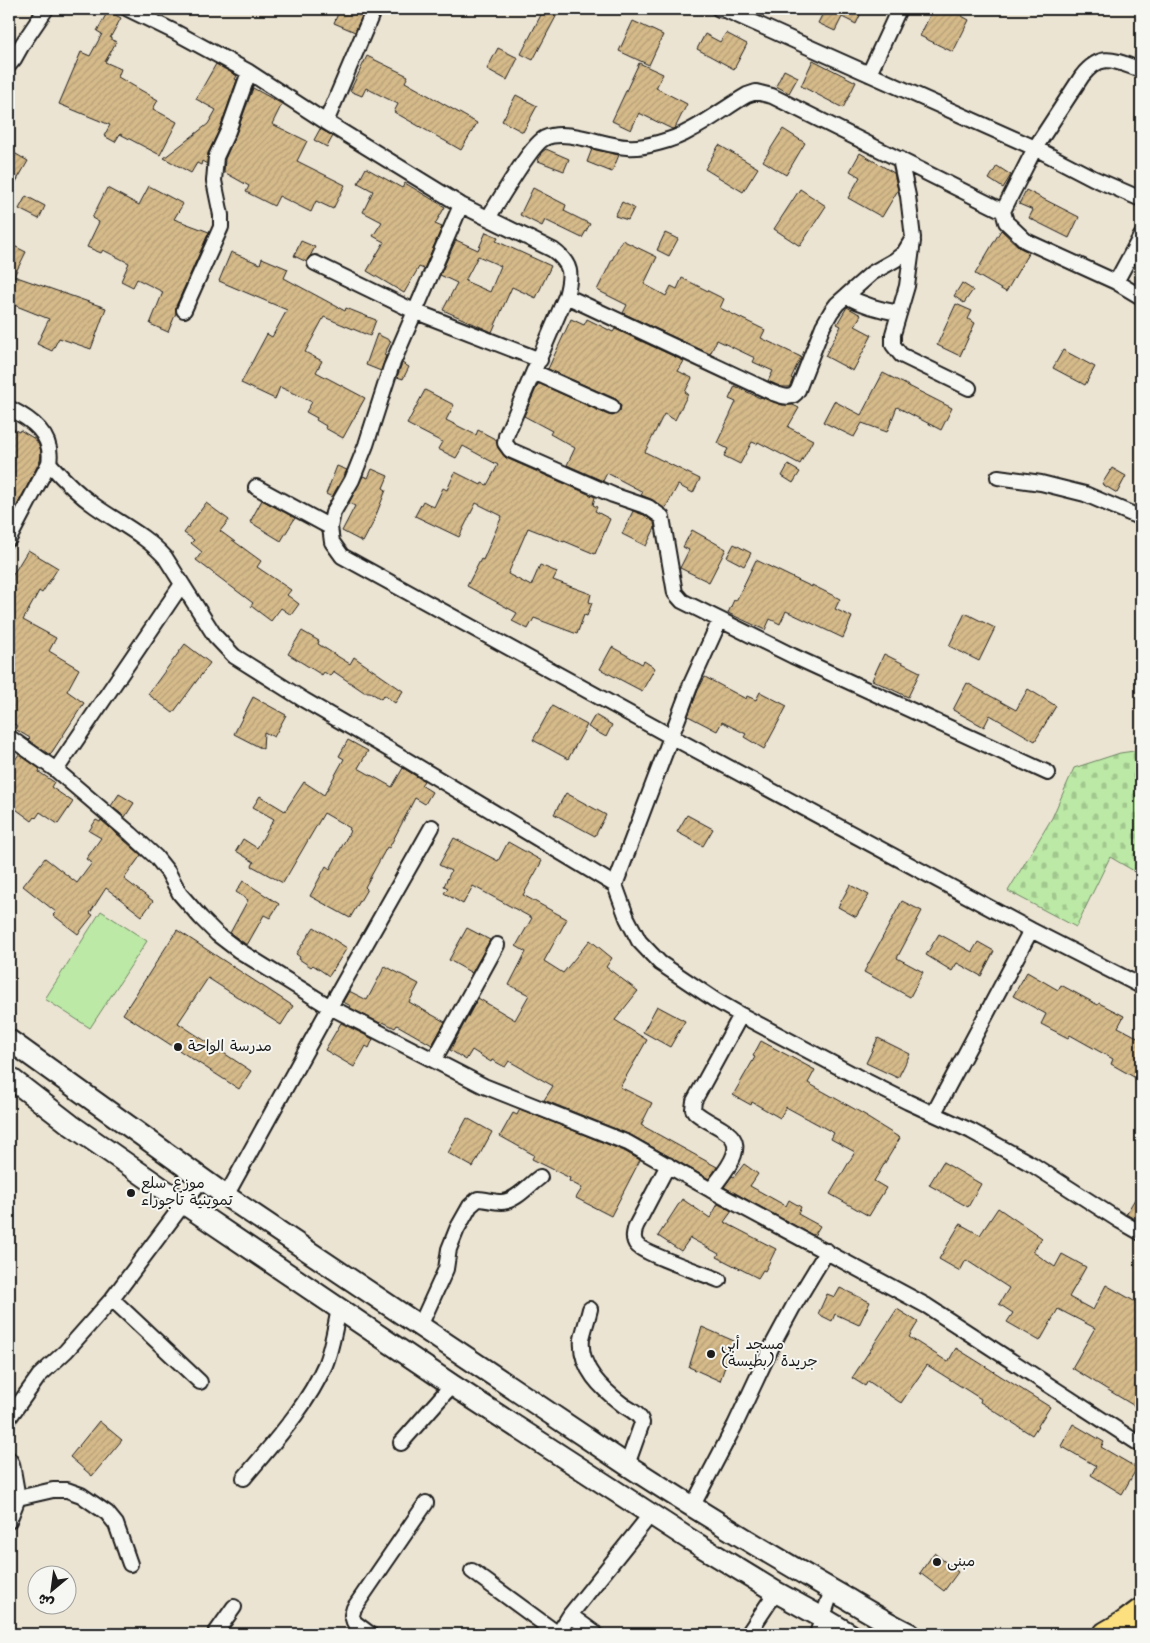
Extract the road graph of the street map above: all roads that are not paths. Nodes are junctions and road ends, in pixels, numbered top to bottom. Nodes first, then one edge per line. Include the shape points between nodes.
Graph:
1 (46, 9) edge
2 (128, 9) edge
3 (374, 9) edge
4 (899, 9) edge
5 (725, 10) edge
6 (9, 65) edge
7 (1141, 70) edge
8 (249, 72) junction
9 (869, 74) junction
10 (326, 122) junction
11 (1035, 148) junction
12 (900, 159) junction
13 (1141, 199) edge
14 (461, 205) junction
15 (1003, 210) junction
16 (488, 218) junction
17 (1141, 236) edge
18 (913, 238) junction
19 (315, 263) dead end
20 (1116, 282) junction
21 (566, 296) junction
22 (846, 296) junction
23 (1141, 296) edge
24 (184, 310) dead end
25 (414, 311) junction
26 (899, 313) junction
27 (537, 366) junction
28 (969, 388) dead end
29 (612, 407) dead end
30 (9, 408) edge
31 (49, 463) junction
32 (998, 478) dead end
33 (256, 487) dead end
34 (1141, 518) edge
35 (330, 527) junction
36 (9, 539) edge
37 (182, 584) junction
38 (720, 620) junction
39 (9, 737) edge
40 (672, 737) junction
41 (56, 770) junction
42 (1048, 773) dead end
43 (432, 827) dead end
44 (615, 886) junction
45 (1031, 930) junction
46 (497, 945) dead end
47 (1141, 986) edge
48 (330, 1007) junction
49 (740, 1015) junction
50 (9, 1040) edge
51 (434, 1060) junction
52 (9, 1077) edge
53 (934, 1114) junction
54 (668, 1165) junction
55 (540, 1177) dead end
56 (202, 1179) junction
57 (712, 1190) junction
58 (226, 1196) junction
59 (183, 1203) junction
60 (1141, 1233) edge
61 (827, 1251) junction
62 (719, 1280) dead end
63 (112, 1299) junction
64 (339, 1309) junction
65 (590, 1309) dead end
66 (420, 1326) junction
67 (200, 1382) dead end
68 (452, 1385) junction
69 (9, 1418) edge
70 (401, 1443) dead end
71 (1141, 1445) edge
72 (9, 1459) edge
73 (627, 1465) junction
74 (244, 1478) dead end
75 (18, 1498) junction
76 (426, 1503) dead end
77 (692, 1507) junction
78 (651, 1514) junction
79 (9, 1521) edge
80 (130, 1564) dead end
81 (472, 1571) dead end
82 (832, 1590) junction
83 (776, 1592) junction
84 (234, 1607) dead end
85 (1141, 1611) edge
86 (570, 1615) junction
87 (820, 1626) edge
88 (215, 1634) edge
89 (370, 1634) edge
90 (558, 1634) edge
91 (596, 1634) edge
92 (748, 1634) edge
93 (850, 1634) edge
94 (910, 1634) edge
95 (1106, 1634) edge

1 - 6 street
2 - 8 street
3 - 10 street
4 - 9 street
5 - 9 street
7 - 11 street via 1108,60 1090,66
8 - 10 street
8 - 24 street via 216,157 214,181 220,226
9 - 11 street
10 - 14 street
11 - 13 street
11 - 15 street
12 - 15 street
12 - 16 street via 772,96 756,92 688,132 651,145 628,148 554,135 543,139 516,173
12 - 18 street
14 - 16 street
14 - 25 street
15 - 20 street via 1006,222 1026,241
16 - 21 street via 565,259 571,273
17 - 20 street
18 - 22 street via 904,253 872,273
18 - 26 street via 907,286
19 - 25 street
20 - 23 street
21 - 22 street via 786,398 796,394 823,326
21 - 27 street
22 - 26 street via 871,307
25 - 27 street
25 - 35 street via 390,366 352,480 333,513
26 - 28 street via 893,345 901,355
27 - 29 street
27 - 38 street via 506,436 505,443 510,450 648,507 662,517 674,593 682,601
30 - 31 street via 37,426 51,453
31 - 36 street
31 - 37 street via 74,490 157,549
32 - 34 street via 1041,482 1085,494
33 - 35 street
35 - 40 street via 332,542 342,556
37 - 41 street
37 - 44 street via 215,636 234,656
38 - 40 street via 691,684
38 - 42 street
39 - 41 street
40 - 44 street
40 - 45 street
41 - 48 street via 156,857 180,894 217,934
43 - 48 street
44 - 49 street via 639,941 660,963
45 - 47 street
45 - 53 street
46 - 51 street
48 - 51 street
48 - 58 street
49 - 53 street
49 - 57 street via 694,1101 695,1112 726,1131 736,1144 733,1158
50 - 56 main road
51 - 54 street via 484,1086 628,1143
52 - 59 main road via 71,1125
53 - 60 street via 1033,1165
54 - 57 street
54 - 62 street via 636,1226 636,1243 652,1254
55 - 66 street via 509,1202 478,1199 470,1206 457,1229 446,1269
56 - 58 main road
56 - 59 street
57 - 61 street
58 - 66 main road
59 - 63 street
59 - 64 main road
61 - 71 street via 927,1306
61 - 77 street via 773,1344
63 - 67 street
63 - 69 street via 39,1376
64 - 68 main road
64 - 74 street via 326,1364 312,1389
65 - 73 street via 582,1339 584,1360 594,1379 641,1417 642,1423
66 - 73 main road
68 - 70 street
68 - 78 main road
72 - 75 street
73 - 77 main road
75 - 79 street
75 - 80 street via 53,1490 81,1495 107,1513 116,1524
76 - 89 street via 354,1608 354,1622
77 - 82 main road
78 - 83 main road
78 - 86 street
81 - 90 street
82 - 87 street
82 - 94 main road
83 - 87 main road
83 - 92 street
84 - 88 street
85 - 95 highway
86 - 90 street
86 - 91 street
87 - 93 main road

